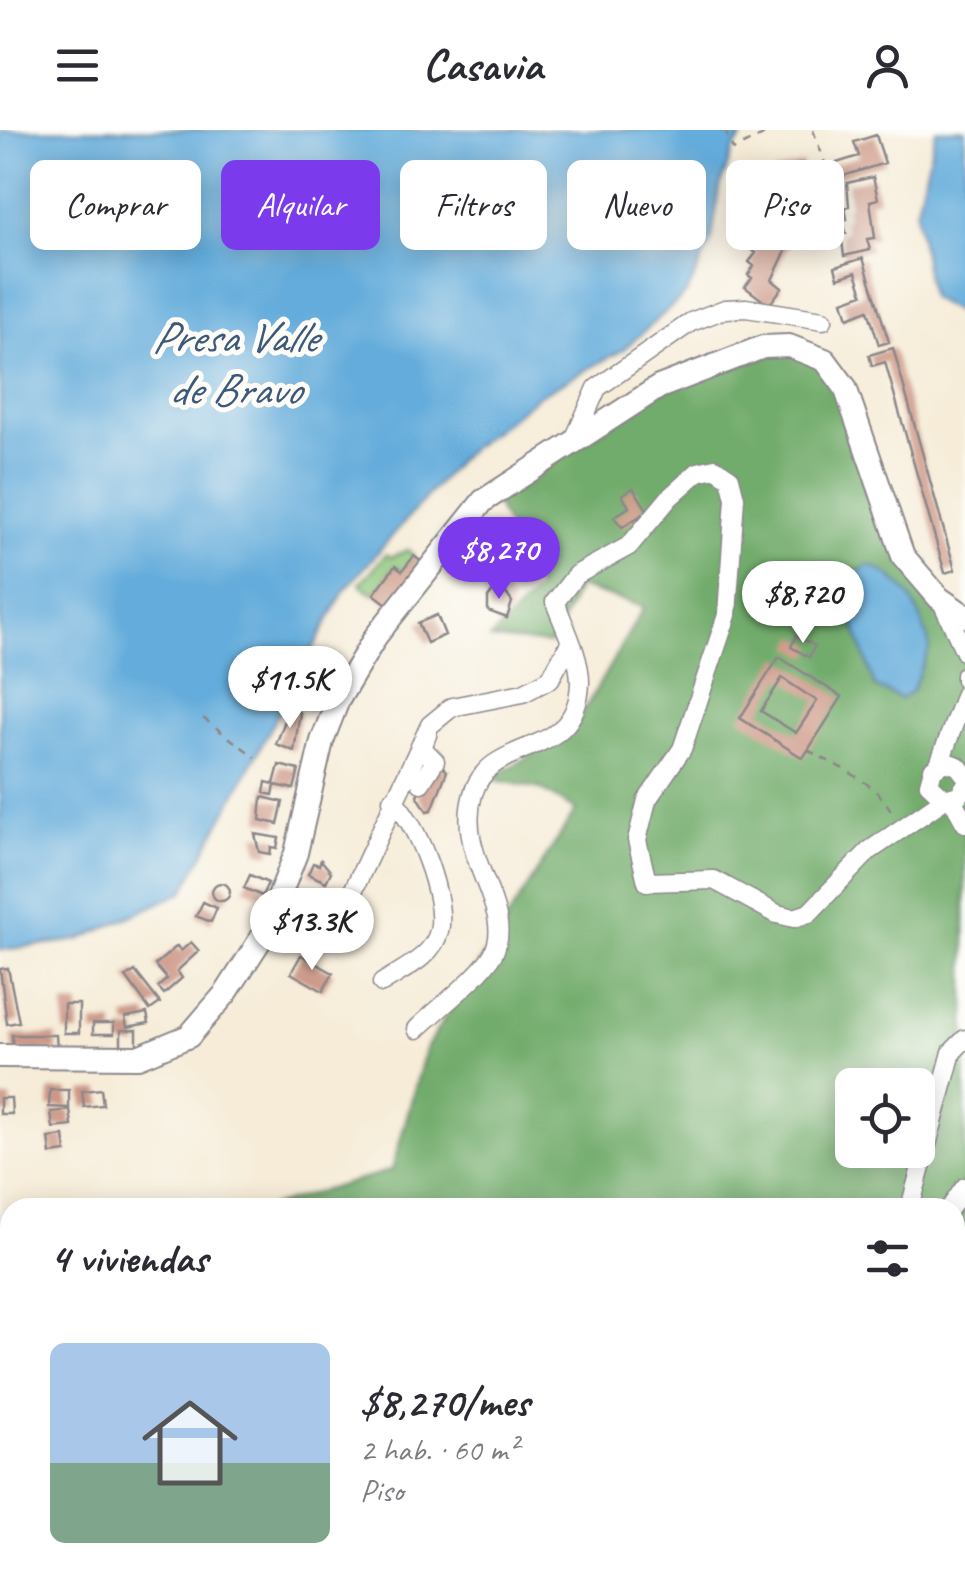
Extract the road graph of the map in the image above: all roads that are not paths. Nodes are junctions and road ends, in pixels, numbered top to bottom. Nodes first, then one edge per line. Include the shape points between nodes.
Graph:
1 (823, 320) dead end
2 (574, 440) junction
3 (939, 598) junction
4 (965, 616) edge
5 (570, 643) junction
6 (965, 652) edge
7 (965, 694) edge
8 (430, 725) junction
9 (963, 763) edge
10 (939, 764) junction
11 (421, 783) dead end
12 (954, 795) edge
13 (392, 800) junction
14 (965, 823) edge
15 (333, 934) dead end
16 (382, 983) dead end
17 (417, 1029) dead end
18 (965, 1039) edge
19 (0, 1056) edge
20 (913, 1198) edge

1 - 2 street via 726,308 691,322 597,388
2 - 3 main road via 659,387 763,347 789,346 825,360 846,386 903,556
2 - 19 main road via 484,501 376,636 322,741 296,853 266,931 190,1036 138,1057
3 - 4 main road
3 - 6 street
5 - 8 street via 550,679 523,693 452,707
5 - 12 street via 555,602 576,575 629,546 670,497 698,472 715,468 730,478 735,498 727,616 682,749 647,800 637,840 647,882 714,880 794,918 809,913 869,851
5 - 17 street via 580,679 575,714 560,734 496,762 474,788 466,823 501,925 492,955
7 - 10 street
8 - 11 street via 422,748 436,761
8 - 13 street
9 - 10 street
10 - 12 street via 929,784
12 - 14 street
13 - 15 street
13 - 16 street via 408,813 441,905 439,932 426,955
18 - 20 street via 952,1052

